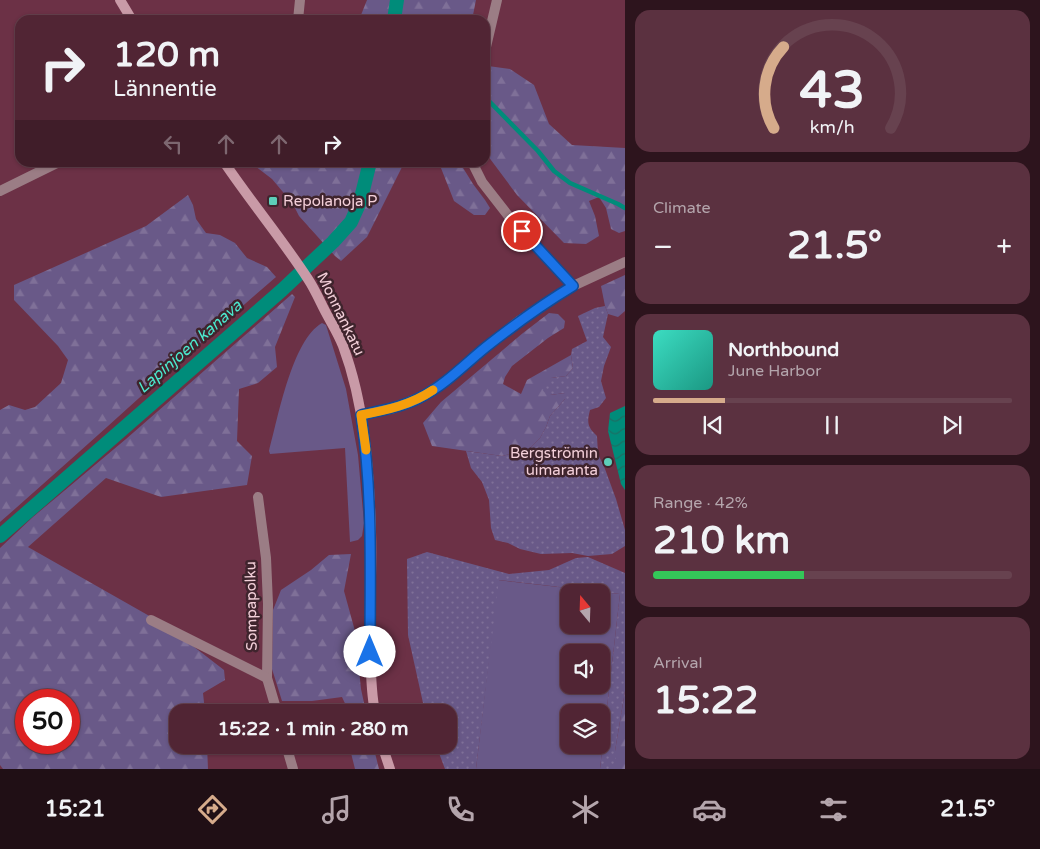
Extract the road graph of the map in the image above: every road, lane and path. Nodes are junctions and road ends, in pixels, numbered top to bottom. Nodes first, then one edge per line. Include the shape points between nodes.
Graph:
1 (120, 0) edge
2 (300, 0) edge
3 (497, 0) edge
4 (129, 15) edge
5 (298, 15) edge
6 (490, 30) edge
7 (48, 167) edge
8 (227, 167) edge
9 (474, 167) edge
10 (0, 191) edge
11 (625, 262) edge
12 (573, 286) junction
13 (361, 415) junction
14 (258, 497) dead end
15 (151, 620) dead end
16 (267, 678) junction
17 (275, 704) edge
18 (374, 704) edge
19 (288, 754) edge
20 (385, 754) edge
21 (292, 769) edge
22 (390, 769) edge

1 - 4 main road
2 - 5 street
3 - 6 street
7 - 10 street
8 - 13 main road, Monnankatu via 310,280 342,344 352,371
9 - 12 street via 510,218
11 - 12 street
12 - 13 street via 519,321 448,380 423,396 394,408
13 - 18 main road, Monnankatu via 369,485 370,667
14 - 16 street, Sompapolku via 266,558
15 - 16 street
16 - 17 street, Sompapolku
19 - 21 street
20 - 22 main road

